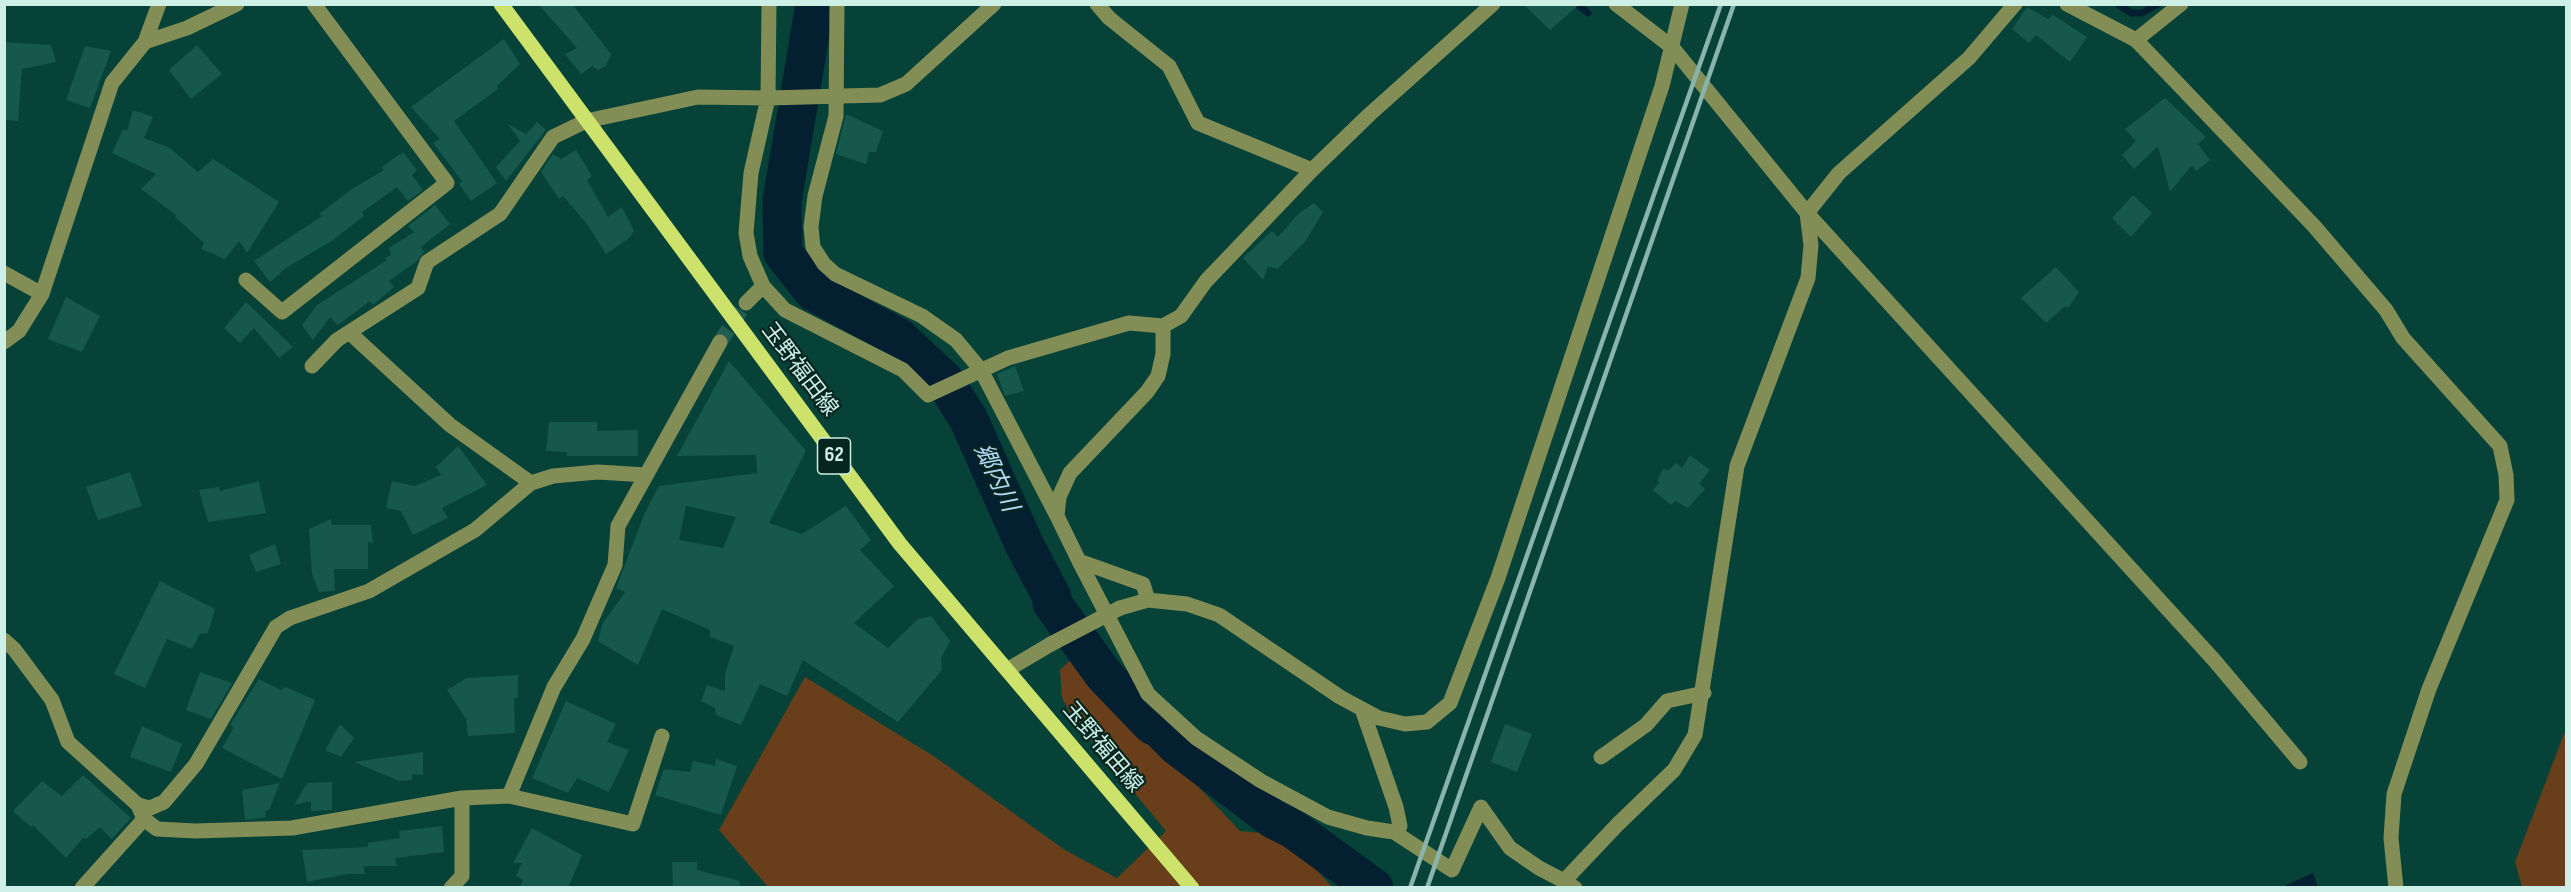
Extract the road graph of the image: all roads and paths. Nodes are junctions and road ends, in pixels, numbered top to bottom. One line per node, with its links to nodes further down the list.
1 (159, 4): 16 (street)
2 (237, 4): 16 (street)
3 (314, 4): 24 (street)
4 (501, 4): 20 (main road, 玉野福田線 / 62)
5 (769, 4): 19 (street)
6 (837, 4): 18 (street)
7 (994, 4): 18 (street)
8 (1097, 4): 21 (street)
9 (1494, 4): 21 (street)
10 (1616, 4): 17 (street)
11 (1682, 4): 17 (street)
12 (2015, 4): 22 (street)
13 (2067, 4): 15 (street)
14 (2181, 4): 15 (street)
15 (2136, 40): 56 (street)
16 (146, 42): 26 (street)
17 (1672, 47): 22 (street); 44 (street)
18 (830, 97): 19 (street); 33 (street)
19 (772, 98): 20 (street); 25 (street)
20 (586, 121): 29 (street); 42 (main road, 玉野福田線 / 62)
21 (1312, 170): 28 (street)
22 (1807, 213): 43 (street); 47 (street)
23 (4, 273): 26 (street)
24 (246, 280)
25 (763, 286): 27 (street); 33 (street)
26 (42, 294): 30 (street)
27 (746, 303)
28 (1163, 326): 33 (street); 34 (street)
29 (351, 334): 32 (street); 37 (street)
30 (4, 342)
31 (720, 342): 35 (street)
32 (312, 366)
33 (977, 372): 36 (street)
34 (1070, 473): 36 (street); 38 (street)
35 (646, 475): 37 (street); 48 (street)
36 (1040, 481): 38 (street)
37 (531, 483): 50 (street)
38 (1057, 516): 39 (street)
39 (1079, 561): 40 (street); 51 (street)
40 (1148, 600): 42 (street, bridge); 44 (street)
41 (4, 640): 50 (street)
42 (1007, 670): 55 (main road, 玉野福田線 / 62)
43 (1704, 693): 46 (street); 52 (street)
44 (1362, 709): 51 (street)
45 (662, 736): 48 (street)
46 (1601, 757)
47 (2300, 762)
48 (509, 796): 49 (street)
49 (462, 798): 50 (street); 54 (street)
50 (141, 812): 53 (street)
51 (1394, 831): 52 (street)
52 (1570, 884)
53 (82, 888)
54 (451, 888)
55 (1192, 888)
56 (2396, 888)

